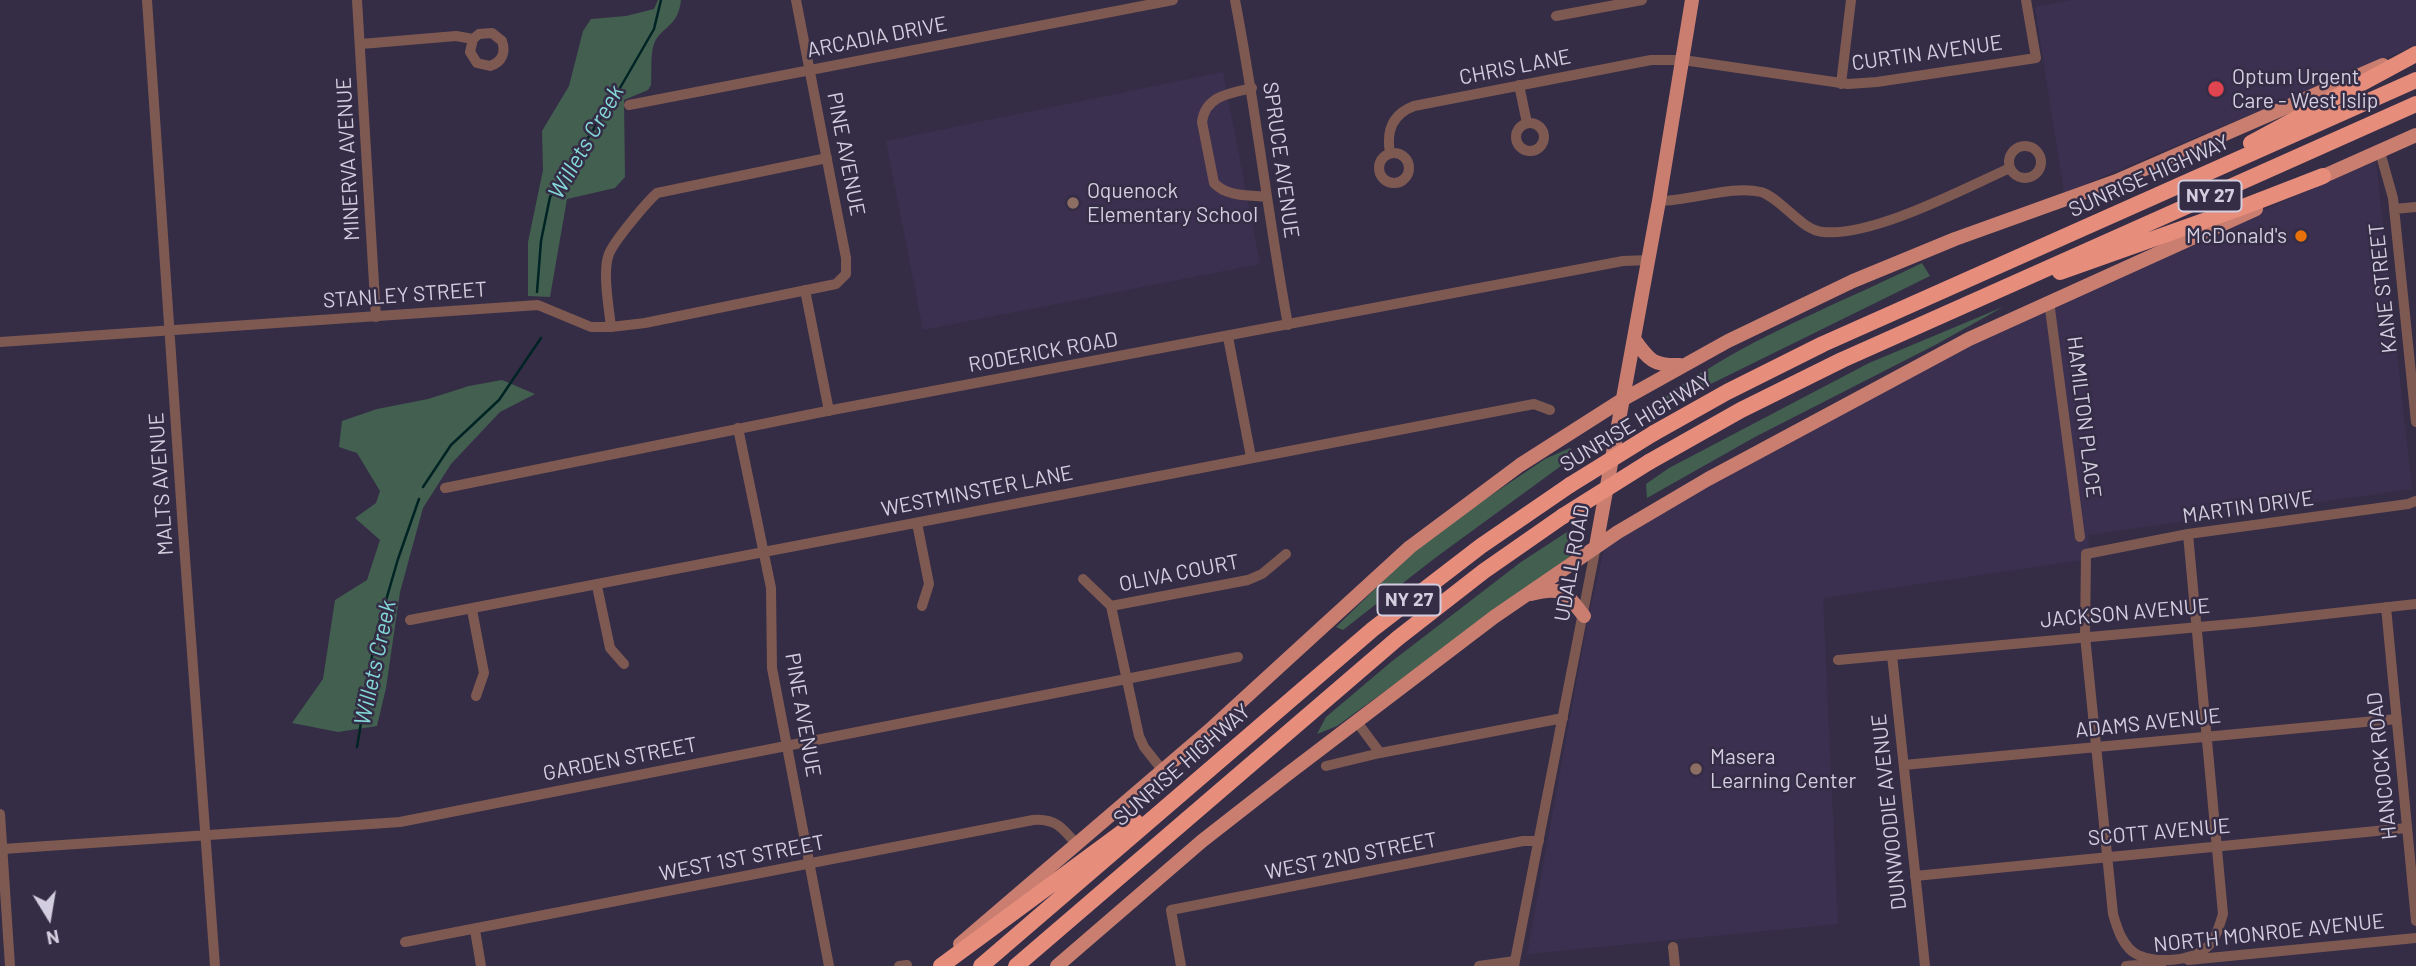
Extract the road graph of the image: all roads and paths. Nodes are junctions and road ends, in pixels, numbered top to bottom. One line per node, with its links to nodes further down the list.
1 (147, 0): 41 (street, MALTS AVENUE)
2 (357, 0): 12 (street, MINERVA AVENUE)
3 (796, 0): 15 (street, PINE AVENUE)
4 (1173, 0): 15 (street, ARCADIA DRIVE)
5 (1235, 0): 19 (street, SPRUCE AVENUE)
6 (1642, 0): 10 (street)
7 (1692, 0): 14 (main road, UDALL ROAD)
8 (1851, 0): 17 (street)
9 (2026, 0): 17 (street, CURTIN AVENUE)
10 (1556, 16)
11 (474, 39): 12 (street)
12 (361, 44): 38 (street, MINERVA AVENUE)
13 (2416, 52): 29 (highway); 46 (main road, SUNRISE HIGHWAY)
14 (1683, 60): 17 (street, CURTIN AVENUE); 18 (street, CHRIS LANE); 31 (main road, UDALL ROAD)
15 (810, 69): 21 (street, ARCADIA DRIVE); 26 (street, PINE AVENUE)
16 (2416, 80): 29 (highway, SUNRISE HIGHWAY / NY 27)
17 (1841, 83)
18 (1520, 85): 22 (street); 25 (street, CHRIS LANE)
19 (1252, 88): 30 (street, SPRUCE AVENUE); 30 (street)
20 (2416, 104): 35 (highway, SUNRISE HIGHWAY / NY 27)
21 (629, 105)
22 (1527, 123)
23 (2416, 135): 24 (main road)
24 (2380, 152): 28 (main road); 33 (street, KANE STREET)
25 (1390, 153)
26 (827, 158): 36 (street, PINE AVENUE); 40 (street)
27 (2010, 168): 31 (street)
28 (2323, 176): 35 (highway); 37 (main road)
29 (2160, 194): 89 (highway, SUNRISE HIGHWAY / NY 27, bridge)
30 (1267, 197): 39 (street, SPRUCE AVENUE)
31 (1660, 201): 34 (main road, UDALL ROAD)
32 (2416, 207): 33 (street)
33 (2394, 209): 45 (street, KANE STREET)
34 (1649, 260): 39 (street, RODERICK ROAD); 43 (main road, UDALL ROAD)
35 (2004, 288): 104 (highway, SUNRISE HIGHWAY / NY 27, bridge)
36 (805, 290): 40 (street, STANLEY STREET); 49 (street)
37 (2049, 301): 57 (street, HAMILTON PLACE); 58 (main road)
38 (376, 317): 40 (street, STANLEY STREET); 41 (street, STANLEY STREET)
39 (1288, 325): 42 (street, RODERICK ROAD)
40 (611, 327)
41 (170, 330): 44 (street, STANLEY STREET); 92 (street, MALTS AVENUE)
42 (1228, 337): 49 (street, RODERICK ROAD); 52 (street)
43 (1634, 339): 46 (main road); 47 (main road, UDALL ROAD)
44 (0, 342)
45 (2412, 348): 50 (street, KANE STREET)
46 (1685, 365): 47 (main road, SUNRISE HIGHWAY)
47 (1622, 400): 58 (main road, UDALL ROAD); 88 (main road, SUNRISE HIGHWAY)
48 (1550, 410): 52 (street, WESTMINSTER LANE)
49 (829, 411): 51 (street, RODERICK ROAD)
50 (2416, 422)
51 (738, 429): 53 (street, RODERICK ROAD); 59 (street, PINE AVENUE)
52 (1251, 457): 55 (street, WESTMINSTER LANE)
53 (445, 488)
54 (2416, 501): 56 (street, MARTIN DRIVE)
55 (917, 523): 59 (street, WESTMINSTER LANE); 65 (street)
56 (2188, 534): 71 (street); 72 (street, MARTIN DRIVE)
57 (2080, 537)
58 (1596, 546): 63 (main road); 69 (street, UDALL ROAD)
59 (764, 553): 62 (street, WESTMINSTER LANE); 83 (street, PINE AVENUE)
60 (1286, 554): 66 (street, OLIVA COURT)
61 (1083, 579): 66 (street, OLIVA COURT)
62 (597, 586): 68 (street, WESTMINSTER LANE); 76 (street)
63 (1523, 596): 69 (main road); 81 (main road)
64 (2416, 604): 67 (street, JACKSON AVENUE)
65 (922, 606)
66 (1111, 606): 77 (street)
67 (2386, 607): 71 (street, JACKSON AVENUE); 80 (street, HANCOCK ROAD)
68 (472, 610): 70 (street, WESTMINSTER LANE); 78 (street)
69 (1584, 616): 79 (street, UDALL ROAD)
70 (411, 620)
71 (2196, 626): 72 (street, JACKSON AVENUE); 82 (street)
72 (2085, 636): 73 (street, JACKSON AVENUE); 84 (street)
73 (1892, 655): 75 (street, JACKSON AVENUE); 86 (street, DUNWOODIE AVENUE)
74 (1238, 657): 77 (street, GARDEN STREET)
75 (1838, 660)
76 (624, 664)
77 (1127, 678): 83 (street, GARDEN STREET); 88 (street)
78 (476, 696)
79 (1563, 719): 85 (street); 93 (street, UDALL ROAD)
80 (2397, 719): 82 (street, ADAMS AVENUE); 91 (street, HANCOCK ROAD)
81 (1357, 722): 85 (street); 117 (main road)
82 (2206, 736): 84 (street, ADAMS AVENUE); 95 (street)
83 (788, 746): 92 (street, GARDEN STREET); 98 (street, PINE AVENUE)
84 (2097, 747): 86 (street, ADAMS AVENUE); 97 (street)
85 (1380, 753): 87 (street)
86 (1904, 765): 99 (street, DUNWOODIE AVENUE)
87 (1326, 766)
88 (1163, 771): 94 (main road, SUNRISE HIGHWAY)
89 (1190, 786): 113 (highway); 114 (highway, SUNRISE HIGHWAY / NY 27)
90 (0, 814): 96 (street)
91 (2407, 828): 95 (street, SCOTT AVENUE); 100 (street, HANCOCK ROAD)
92 (207, 835): 96 (street, GARDEN STREET); 109 (street, MALTS AVENUE)
93 (1539, 841): 106 (street, UDALL ROAD); 118 (street, WEST 2ND STREET)
94 (1076, 844): 98 (street, WEST 1ST STREET); 112 (main road, SUNRISE HIGHWAY)
95 (2217, 847): 97 (street, SCOTT AVENUE); 107 (street)
96 (3, 849): 108 (street)
97 (2107, 856): 99 (street, SCOTT AVENUE); 107 (street)
98 (811, 864): 101 (street, WEST 1ST STREET); 111 (street, PINE AVENUE)
99 (1915, 876): 121 (street, DUNWOODIE AVENUE)
100 (2416, 921)
101 (475, 930): 103 (street, WEST 1ST STREET); 110 (street)
102 (2416, 938): 107 (street, NORTH MONROE AVENUE)
103 (405, 942)
104 (1041, 944): 115 (highway, SUNRISE HIGHWAY / NY 27); 116 (highway)
105 (1674, 947): 120 (street)
106 (1514, 963): 119 (street)
107 (2174, 964): 122 (street, NORTH MONROE AVENUE)
108 (10, 966)
109 (215, 966)
110 (481, 966)
111 (829, 966)
112 (935, 966)
113 (941, 966)
114 (981, 966)
115 (1016, 966)
116 (1022, 966)
117 (1057, 966)
118 (1181, 966)
119 (1479, 966)
120 (1675, 966)
121 (1924, 966)
122 (2126, 966)

